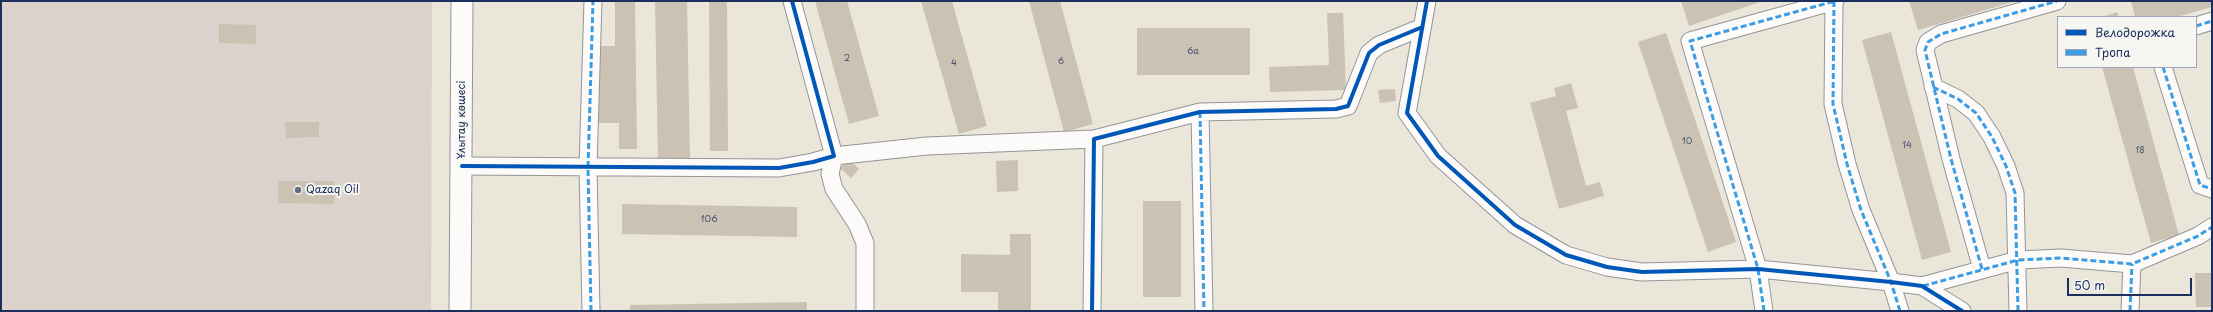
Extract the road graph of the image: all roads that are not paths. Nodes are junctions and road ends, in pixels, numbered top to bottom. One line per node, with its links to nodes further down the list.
1 (462, 1): 15 (main road, Ұлытау көшесі)
2 (593, 1): 16 (street)
3 (792, 1): 14 (street)
4 (1426, 1): 9 (street)
5 (1834, 1): 21 (street); 23 (street)
6 (2057, 1): 11 (street)
7 (2212, 21): 8 (street)
8 (2197, 26)
9 (1420, 28): 12 (street); 21 (street)
10 (2163, 68): 17 (street)
11 (1933, 87): 19 (street); 22 (street)
12 (1200, 112): 13 (street); 29 (street)
13 (1094, 139): 14 (street); 28 (street)
14 (834, 156): 16 (street); 27 (street)
15 (462, 166): 16 (street); 25 (main road, Ұлытау көшесі)
16 (588, 168): 26 (street)
17 (2212, 189)
18 (2212, 227): 20 (street)
19 (2018, 260): 20 (street); 22 (street); 33 (street)
20 (2132, 264): 34 (street)
21 (1758, 268): 23 (street); 30 (street)
22 (1982, 269): 24 (street)
23 (1891, 282): 24 (street); 31 (street)
24 (1922, 286): 32 (street)
25 (460, 311)
26 (591, 311)
27 (865, 311)
28 (1092, 311)
29 (1204, 311)
30 (1764, 311)
31 (1900, 311)
32 (1962, 311)
33 (2018, 311)
34 (2130, 311)

